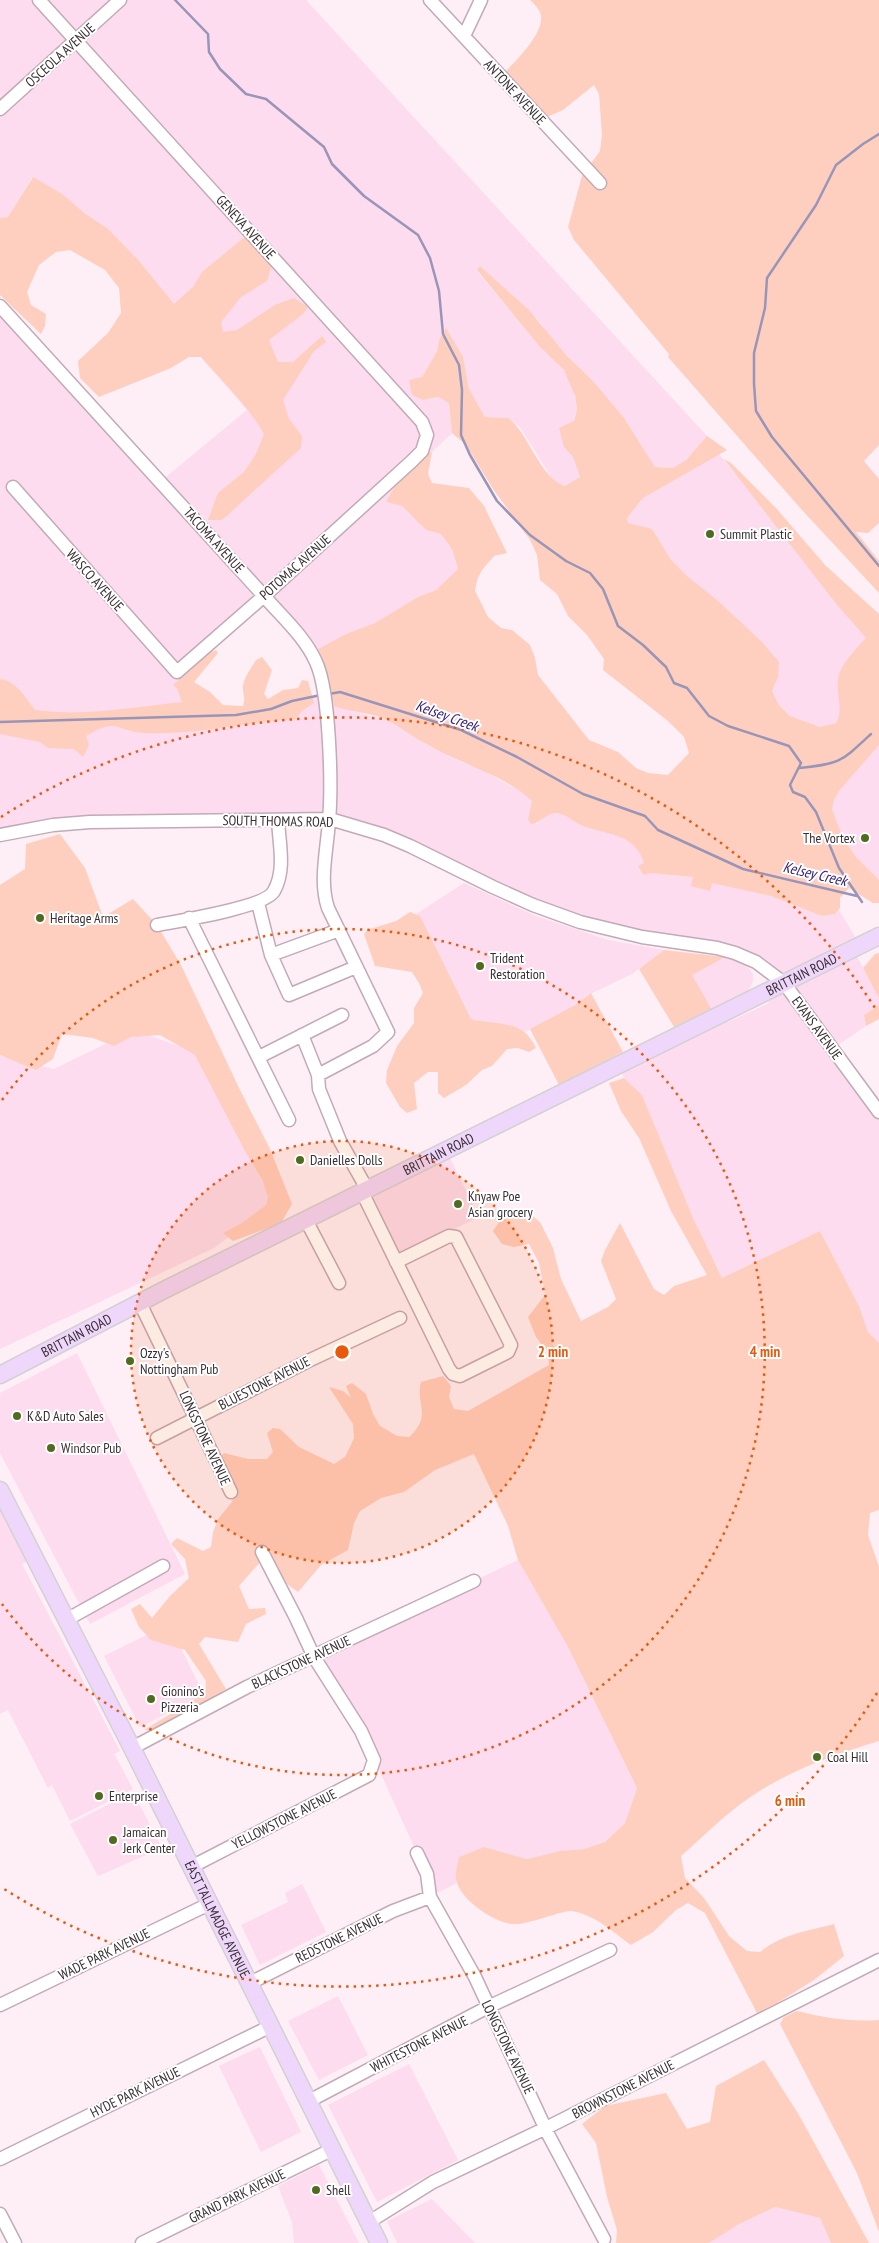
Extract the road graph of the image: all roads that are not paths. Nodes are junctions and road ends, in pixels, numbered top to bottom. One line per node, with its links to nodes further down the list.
1 (39, 0): 6 (street, GENEVA AVENUE)
2 (120, 0): 6 (street, OSCEOLA AVENUE)
3 (430, 0): 5 (street, ANTONE AVENUE)
4 (481, 0): 5 (street)
5 (464, 36): 8 (street, ANTONE AVENUE)
6 (76, 40): 7 (street, OSCEOLA AVENUE); 10 (street, GENEVA AVENUE)
7 (0, 109)
8 (600, 183)
9 (0, 306): 12 (street, TACOMA AVENUE)
10 (412, 461): 12 (street, POTOMAC AVENUE)
11 (13, 487): 13 (street, WASCO AVENUE)
12 (264, 596): 13 (street, POTOMAC AVENUE); 14 (street, TACOMA AVENUE)
13 (177, 672)
14 (330, 819): 15 (street, SOUTH THOMAS ROAD); 20 (street, TACOMA AVENUE); 22 (street, SOUTH THOMAS ROAD)
15 (278, 820): 16 (street, SOUTH THOMAS ROAD); 17 (street)
16 (0, 835)
17 (258, 903): 18 (street); 23 (street)
18 (189, 918): 19 (street); 28 (street)
19 (158, 925)
20 (338, 930): 23 (street); 24 (street, TACOMA AVENUE)
21 (879, 936): 25 (main road, BRITTAIN ROAD)
22 (654, 939): 25 (street, EVANS AVENUE)
23 (271, 955): 24 (street)
24 (356, 967): 29 (street, TACOMA AVENUE)
25 (784, 983): 30 (street, EVANS AVENUE); 32 (main road, BRITTAIN ROAD)
26 (342, 1015): 27 (street)
27 (302, 1035): 28 (street); 29 (street)
28 (259, 1057): 31 (street)
29 (318, 1075): 32 (street)
30 (879, 1112)
31 (289, 1120)
32 (364, 1190): 33 (main road, BRITTAIN ROAD); 34 (street)
33 (306, 1220): 35 (street); 36 (main road, BRITTAIN ROAD)
34 (396, 1262): 34 (street)
35 (339, 1283)
36 (140, 1303): 38 (main road, BRITTAIN ROAD); 39 (street, LONGSTONE AVENUE)
37 (400, 1318): 39 (street, BLUESTONE AVENUE)
38 (0, 1375)
39 (196, 1418): 40 (street, BLUESTONE AVENUE); 42 (street, LONGSTONE AVENUE)
40 (157, 1438)
41 (0, 1490): 46 (main road, EAST TALLMADGE AVENUE)
42 (231, 1492)
43 (262, 1552): 47 (street)
44 (163, 1566): 46 (street)
45 (474, 1581): 47 (street, BLACKSTONE AVENUE)
46 (66, 1620): 48 (main road, EAST TALLMADGE AVENUE)
47 (314, 1657): 48 (street, BLACKSTONE AVENUE); 50 (street, YELLOWSTONE AVENUE)
48 (132, 1748): 50 (main road, EAST TALLMADGE AVENUE)
49 (417, 1853): 51 (street, LONGSTONE AVENUE)
50 (191, 1867): 52 (main road, EAST TALLMADGE AVENUE)
51 (430, 1897): 55 (street, REDSTONE AVENUE); 57 (street, LONGSTONE AVENUE)
52 (209, 1904): 55 (main road, EAST TALLMADGE AVENUE); 56 (street, WADE PARK AVENUE)
53 (610, 1950): 57 (street, WHITESTONE AVENUE)
54 (879, 1960): 60 (street, BROWNSTONE AVENUE)
55 (250, 1983): 58 (main road, EAST TALLMADGE AVENUE)
56 (0, 2005)
57 (488, 2008): 59 (street, WHITESTONE AVENUE); 60 (street, LONGSTONE AVENUE)
58 (271, 2026): 59 (main road, EAST TALLMADGE AVENUE); 62 (street, HYDE PARK AVENUE)
59 (309, 2101): 61 (main road, EAST TALLMADGE AVENUE)
60 (546, 2128): 64 (street, BROWNSTONE AVENUE); 65 (street, LONGSTONE AVENUE)
61 (333, 2149): 64 (main road, EAST TALLMADGE AVENUE); 67 (street, GRAND PARK AVENUE)
62 (0, 2159)
63 (0, 2214): 66 (street)
64 (369, 2222): 68 (main road, EAST TALLMADGE AVENUE)
65 (604, 2238)
66 (14, 2243)
67 (142, 2243)
68 (379, 2243)

